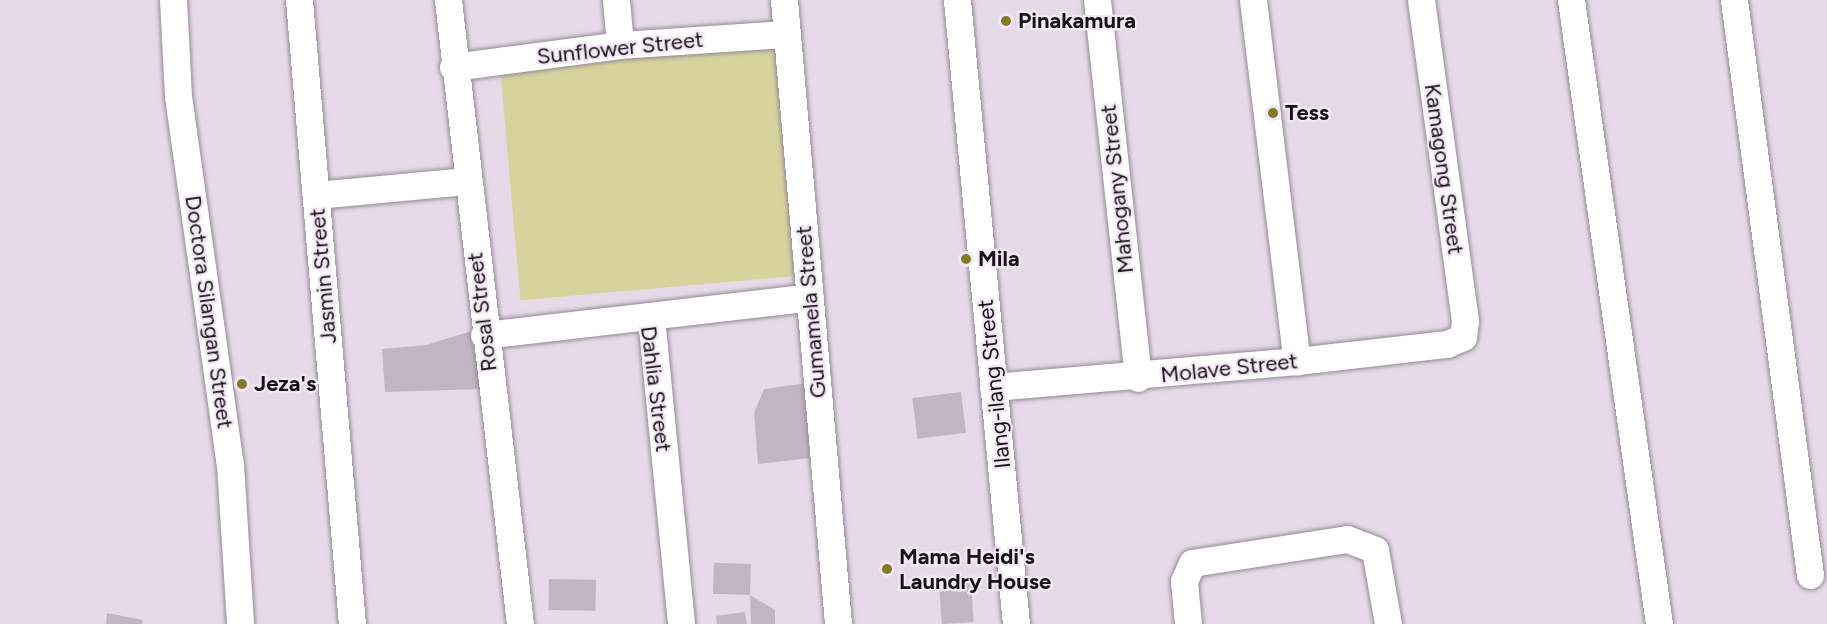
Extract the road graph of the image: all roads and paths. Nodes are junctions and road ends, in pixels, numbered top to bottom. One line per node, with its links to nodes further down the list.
1 (173, 0): 25 (street, Doctora Silangan Street)
2 (299, 0): 16 (street, Jasmin Street)
3 (448, 0): 14 (street, Rosal Street)
4 (616, 0): 13 (street)
5 (784, 0): 12 (street, Gumamela Street)
6 (957, 0): 23 (street, Ilang-ilang Street)
7 (1096, 0): 22 (street, Mahogany Street)
8 (1253, 0): 21 (street)
9 (1421, 0): 20 (street, Kamagong Street)
10 (1571, 0): 33 (street)
11 (1734, 0): 24 (street)
12 (787, 34): 13 (street, Sunflower Street); 17 (street, Gumamela Street)
13 (620, 45): 14 (street, Sunflower Street)
14 (453, 67): 15 (street, Rosal Street)
15 (466, 181): 16 (street); 19 (street, Rosal Street)
16 (316, 195): 26 (street, Jasmin Street)
17 (810, 297): 18 (street); 29 (street, Gumamela Street)
18 (651, 317): 19 (street, Dahlia Street); 28 (street, Dahlia Street)
19 (484, 335): 27 (street, Rosal Street)
20 (1463, 337): 21 (street, Molave Street)
21 (1297, 361): 22 (street, Molave Street)
22 (1138, 378): 23 (street, Molave Street)
23 (993, 387): 30 (street, Ilang-ilang Street)
24 (1810, 575)
25 (240, 624)
26 (352, 624)
27 (520, 624)
28 (681, 624)
29 (838, 624)
30 (1016, 624)
31 (1188, 624): 32 (street)
32 (1388, 624)
33 (1659, 624)

